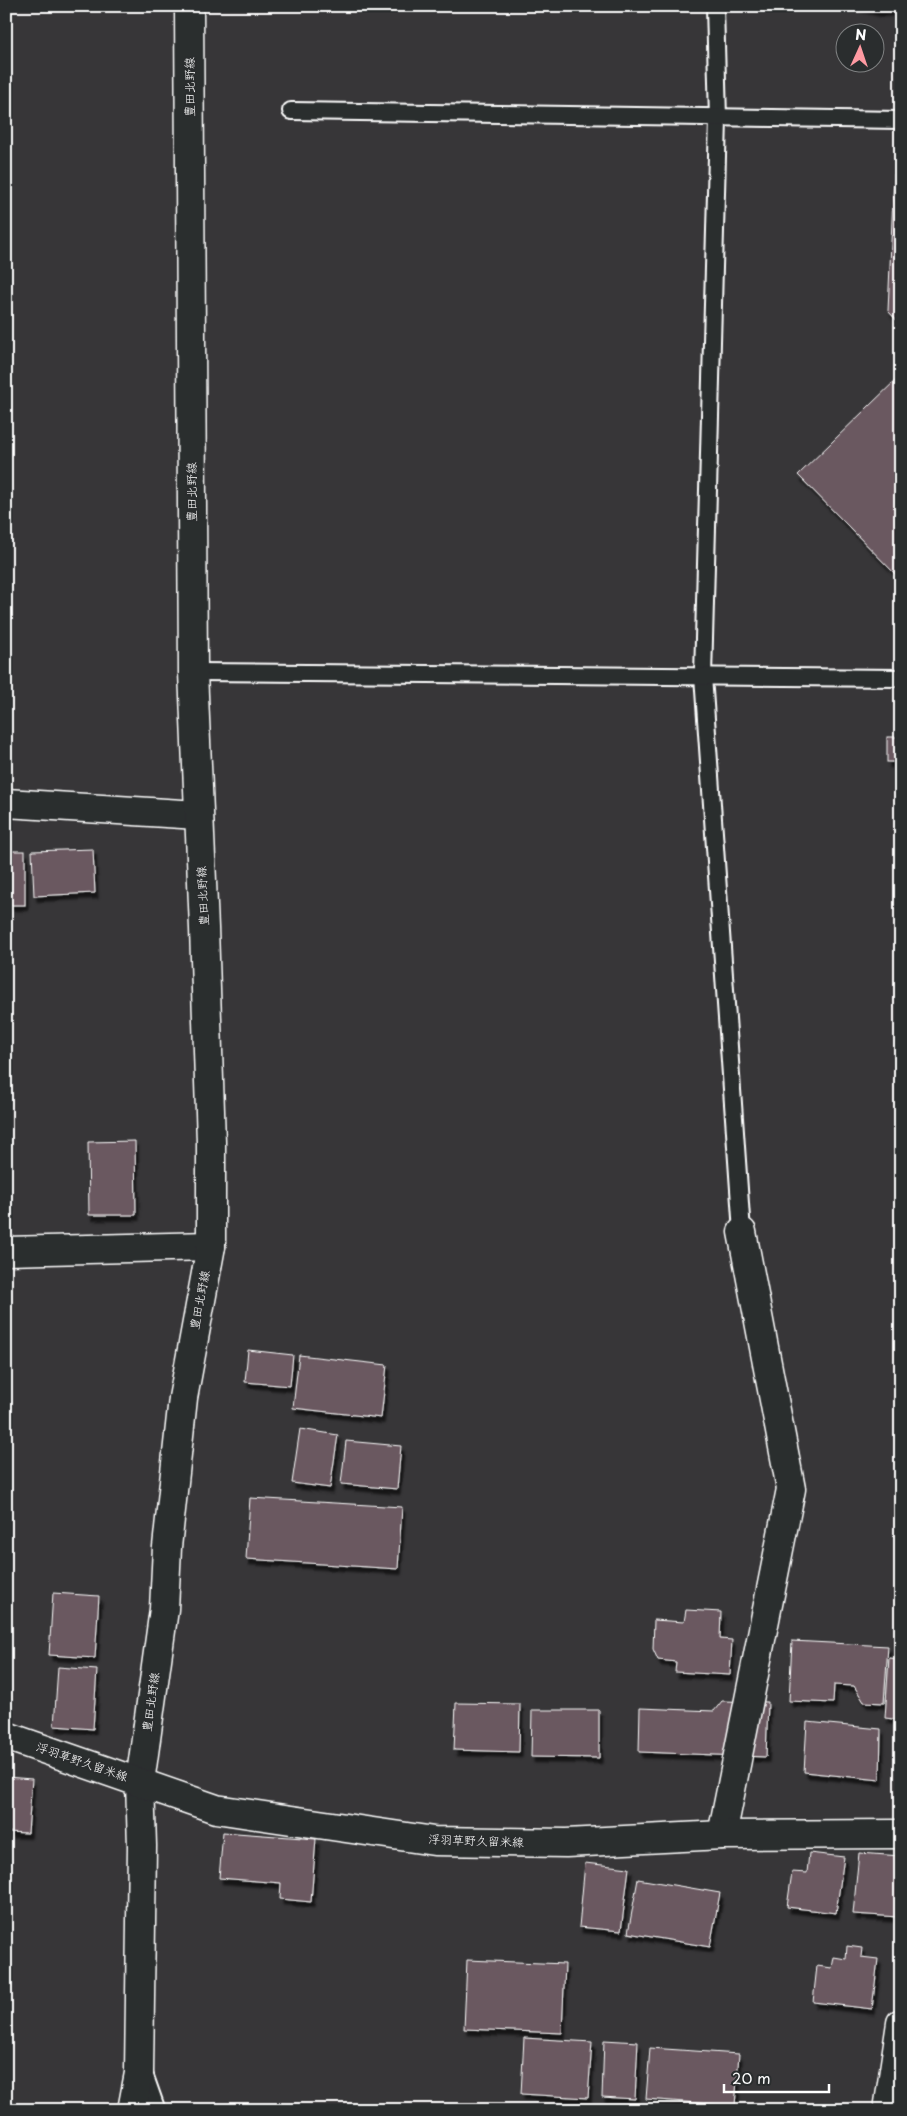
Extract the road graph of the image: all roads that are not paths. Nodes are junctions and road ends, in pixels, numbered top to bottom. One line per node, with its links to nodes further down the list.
1 (189, 6): 6 (main road, 豊田北野線)
2 (715, 6): 4 (lane)
3 (291, 111): 4 (lane)
4 (718, 119): 5 (lane); 7 (lane)
5 (901, 120)
6 (193, 672): 7 (lane); 10 (main road, 豊田北野線)
7 (703, 676): 8 (lane); 11 (lane)
8 (901, 678)
9 (6, 803): 10 (main road)
10 (198, 814): 12 (main road, 豊田北野線)
11 (742, 1232): 17 (main road)
12 (211, 1246): 13 (main road); 15 (main road, 豊田北野線)
13 (6, 1251)
14 (6, 1736): 15 (main road, 浮羽草野久留米線)
15 (140, 1782): 17 (main road, 浮羽草野久留米線); 19 (main road, 豊田北野線)
16 (901, 1834): 17 (main road, 浮羽草野久留米線)
17 (722, 1835)
18 (901, 2023): 22 (main road)
19 (139, 2072): 20 (main road, 豊田北野線); 21 (street)
20 (132, 2110)
21 (152, 2110)
22 (888, 2110)

